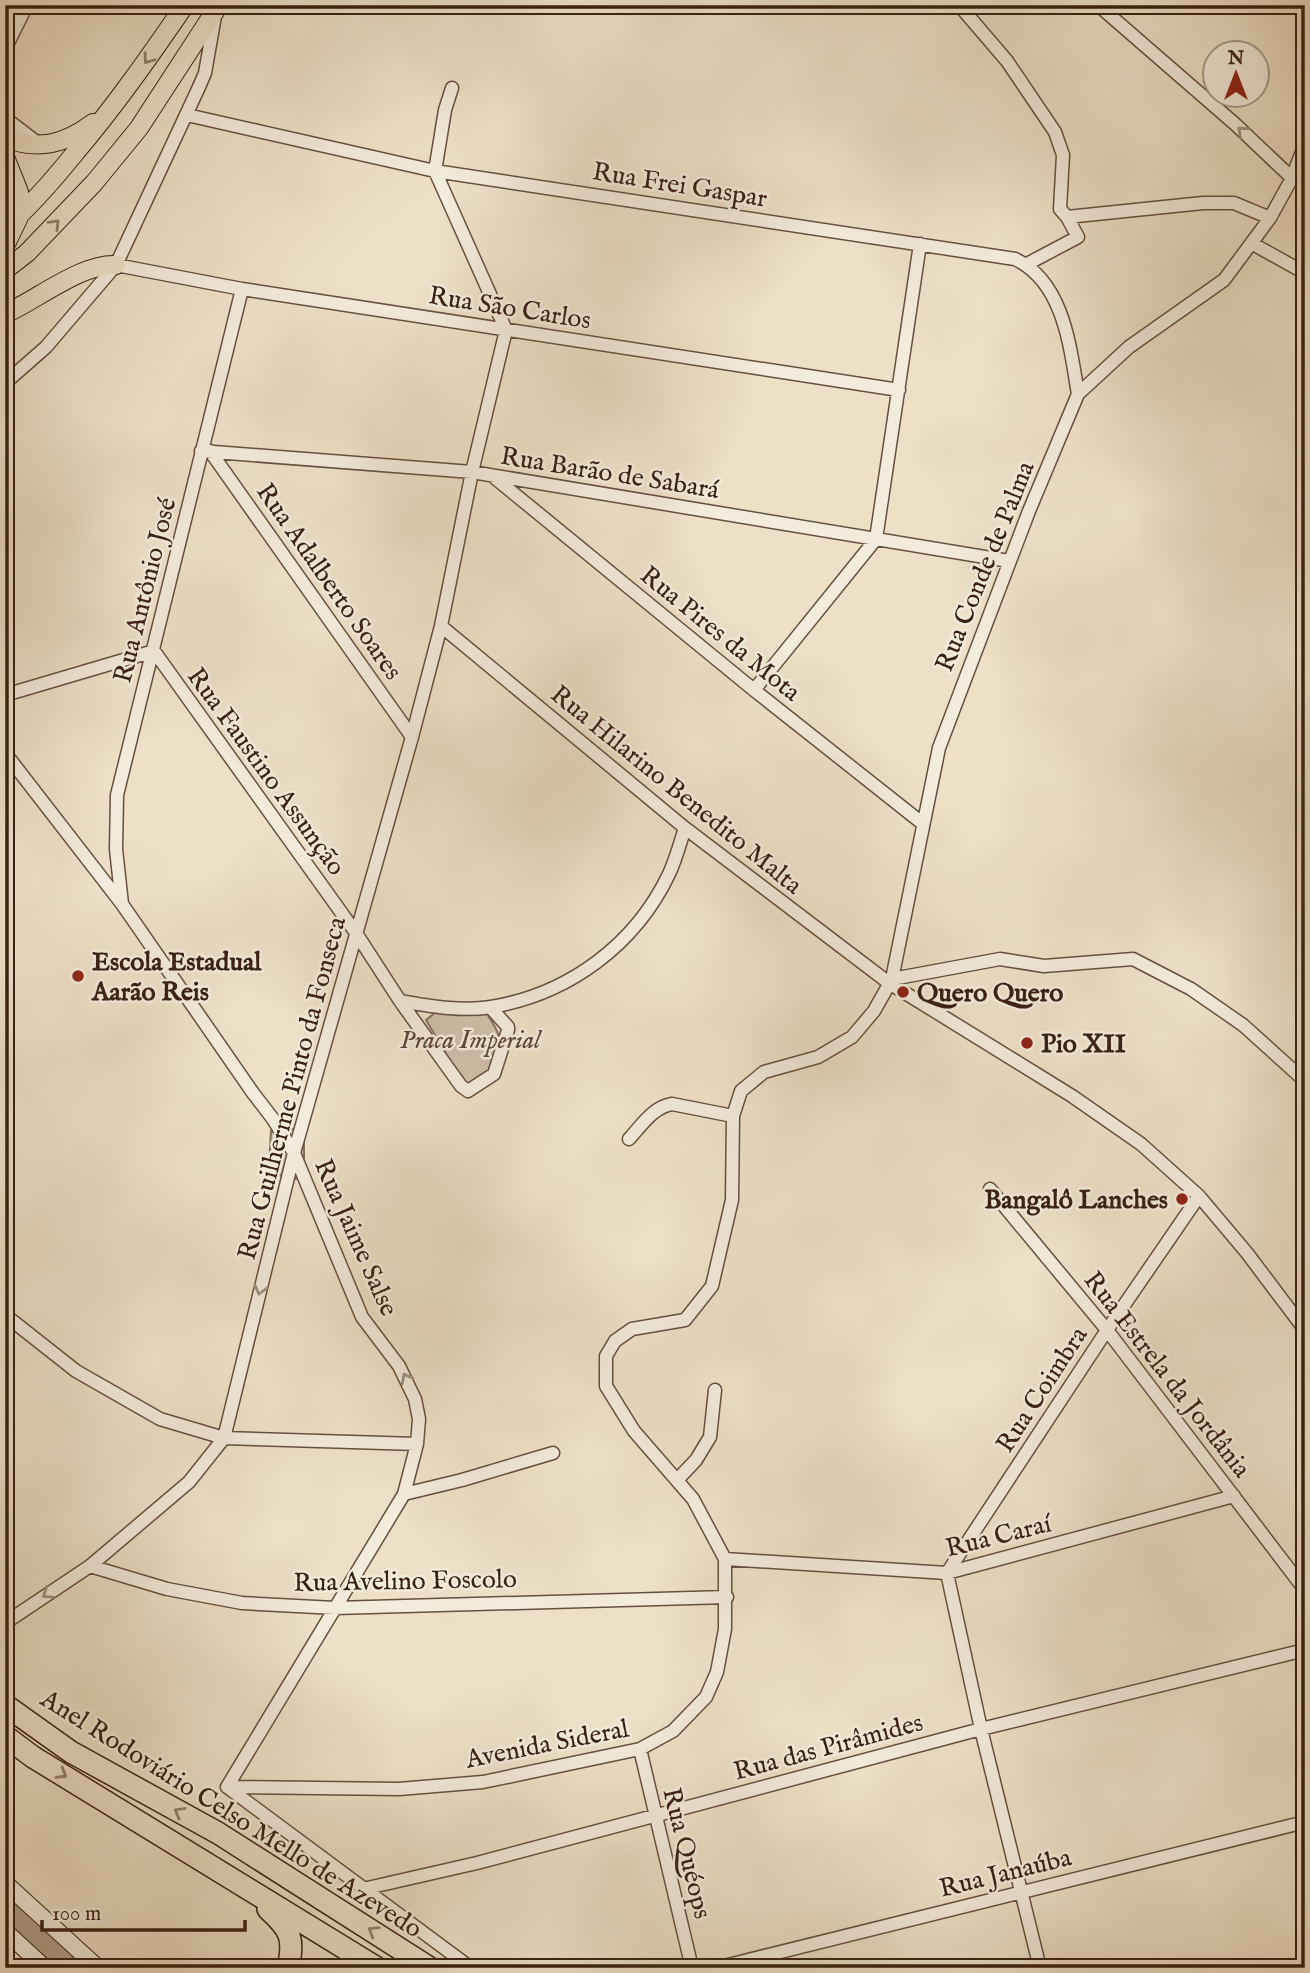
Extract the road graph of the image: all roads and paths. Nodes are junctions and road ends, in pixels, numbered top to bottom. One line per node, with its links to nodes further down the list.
1 (27, 5): 6 (street)
2 (185, 5): 8 (main road, one-way to 8)
3 (959, 5): 17 (street)
4 (1098, 5): 16 (street, one-way to 4)
5 (216, 6): 9 (street); 25 (main road, one-way to 5)
6 (5, 49)
7 (452, 88): 15 (street)
8 (110, 111): 13 (main road); 19 (main road)
9 (187, 115): 15 (street, Rua Frei Gaspar); 24 (street)
10 (5, 118): 13 (street)
11 (5, 138): 13 (main road)
12 (1305, 144): 16 (street, Rua Conde de Palma)
13 (42, 146)
14 (5, 157): 19 (main road)
15 (435, 170): 20 (street, Rua Frei Gaspar); 29 (street)
16 (1292, 178): 18 (street, Rua Conde de Palma)
17 (1064, 213): 18 (street); 23 (street)
18 (1270, 218): 21 (street, Rua Conde de Palma)
19 (12, 222): 22 (main road)
20 (920, 244): 23 (street, Rua Frei Gaspar); 31 (street)
21 (1253, 244): 26 (street); 32 (street, Rua Conde de Palma)
22 (5, 246)
23 (1027, 264): 32 (street)
24 (116, 265): 27 (street, Rua São Carlos); 28 (main road); 30 (street)
25 (5, 270)
26 (1305, 273)
27 (242, 289): 29 (street, Rua São Carlos); 33 (street, Rua Antônio José)
28 (5, 314)
29 (506, 330): 31 (street, Rua São Carlos); 34 (street, Rua Guilherme Pinto da Fonseca)
30 (5, 383)
31 (899, 390): 36 (street)
32 (1078, 394): 37 (street, Rua Conde de Palma)
33 (206, 451): 34 (street, Rua Barão de Sabará); 39 (street, Rua Antônio José); 42 (street, Rua Adalberto Soares)
34 (472, 472): 35 (street, Rua Barão de Sabará); 38 (street, Rua Guilherme Pinto da Fonseca)
35 (493, 477): 36 (street, Rua Barão de Sabará); 40 (street, Rua Pires da Mota)
36 (876, 539): 37 (street, Rua Barão de Sabará); 40 (street)
37 (1010, 561): 44 (street, Rua Conde de Palma)
38 (441, 626): 42 (street, Rua Guilherme Pinto da Fonseca); 45 (street, Rua Hilarino Benedito Malta)
39 (154, 651): 41 (street); 46 (street, Rua Antônio José); 47 (street, Rua Faustino Assunção)
40 (754, 690): 44 (street, Rua Pires da Mota)
41 (5, 695)
42 (412, 737): 47 (street, Rua Guilherme Pinto da Fonseca)
43 (5, 752): 46 (street, Rua Jaime Salse)
44 (922, 823): 48 (street, Rua Conde de Palma)
45 (685, 828): 48 (street, Rua Hilarino Benedito Malta); 50 (street)
46 (122, 904): 54 (street, Rua Jaime Salse)
47 (356, 933): 49 (street, Rua Faustino Assunção); 54 (street, Rua Guilherme Pinto da Fonseca)
48 (890, 981): 51 (street); 52 (street, Avenida Sideral); 56 (street, Rua Hilarino Benedito Malta)
49 (400, 1001): 50 (street); 50 (street, Rua Faustino Assunção)
50 (490, 1007)
51 (1305, 1082)
52 (733, 1116): 53 (street); 64 (street, Avenida Sideral)
53 (629, 1139)
54 (295, 1153): 61 (street, Rua Guilherme Pinto da Fonseca, one-way to 61); 62 (street, Rua Jaime Salse, one-way to 54)
55 (990, 1189): 58 (street, Rua Estrela da Jordânia)
56 (1199, 1196): 58 (street, Rua Coimbra); 59 (street, Rua Hilarino Benedito Malta)
57 (5, 1315): 61 (street)
58 (1107, 1330): 66 (street, Rua Estrela da Jordânia); 69 (street, Rua Coimbra)
59 (1305, 1330)
60 (715, 1390): 64 (street)
61 (224, 1438): 62 (street); 68 (street, Rua Guilherme Pinto da Fonseca)
62 (417, 1444): 65 (street, Rua Jaime Salse)
63 (553, 1453): 65 (street)
64 (677, 1480): 67 (street, Avenida Sideral)
65 (404, 1494): 72 (street, Rua Jaime Salse)
66 (1234, 1496): 69 (street, Rua Caraí); 70 (street, Rua Estrela da Jordânia)
67 (725, 1559): 69 (street, Rua Caraí); 71 (street, Avenida Sideral)
68 (90, 1566): 72 (street, Rua Avelino Foscolo); 73 (street, Rua Guilherme Pinto da Fonseca, one-way to 73)
69 (947, 1573): 76 (street)
70 (1305, 1590)
71 (727, 1597): 72 (street, Rua Avelino Foscolo); 78 (street, Avenida Sideral)
72 (335, 1608): 79 (street, Rua Jaime Salse)
73 (5, 1623)
74 (1305, 1650): 76 (street, Rua das Pirâmides)
75 (5, 1705): 91 (highway, Anel Rodoviário Celso Mello de Azevedo, one-way to 75)
76 (981, 1729): 80 (street, Rua das Pirâmides); 85 (street)
77 (5, 1736): 82 (highway, Anel Rodoviário Celso Mello de Azevedo, one-way to 82)
78 (640, 1749): 79 (street, Avenida Sideral); 80 (street, Rua Quéops)
79 (227, 1787): 84 (street)
80 (655, 1815): 84 (street, Rua das Pirâmides); 93 (street, Rua Quéops)
81 (1303, 1825): 85 (street, Rua Janaúba)
82 (226, 1874): 89 (highway); 90 (highway, Anel Rodoviário Celso Mello de Azevedo)
83 (5, 1882): 88 (main road)
84 (363, 1889): 92 (street)
85 (1021, 1891): 94 (street, Rua Janaúba); 95 (street)
86 (5, 1931): 87 (main road)
87 (45, 1968)
88 (98, 1968)
89 (288, 1968)
90 (377, 1968)
91 (430, 1968)
92 (471, 1968)
93 (692, 1968)
94 (716, 1968)
95 (1040, 1968)

